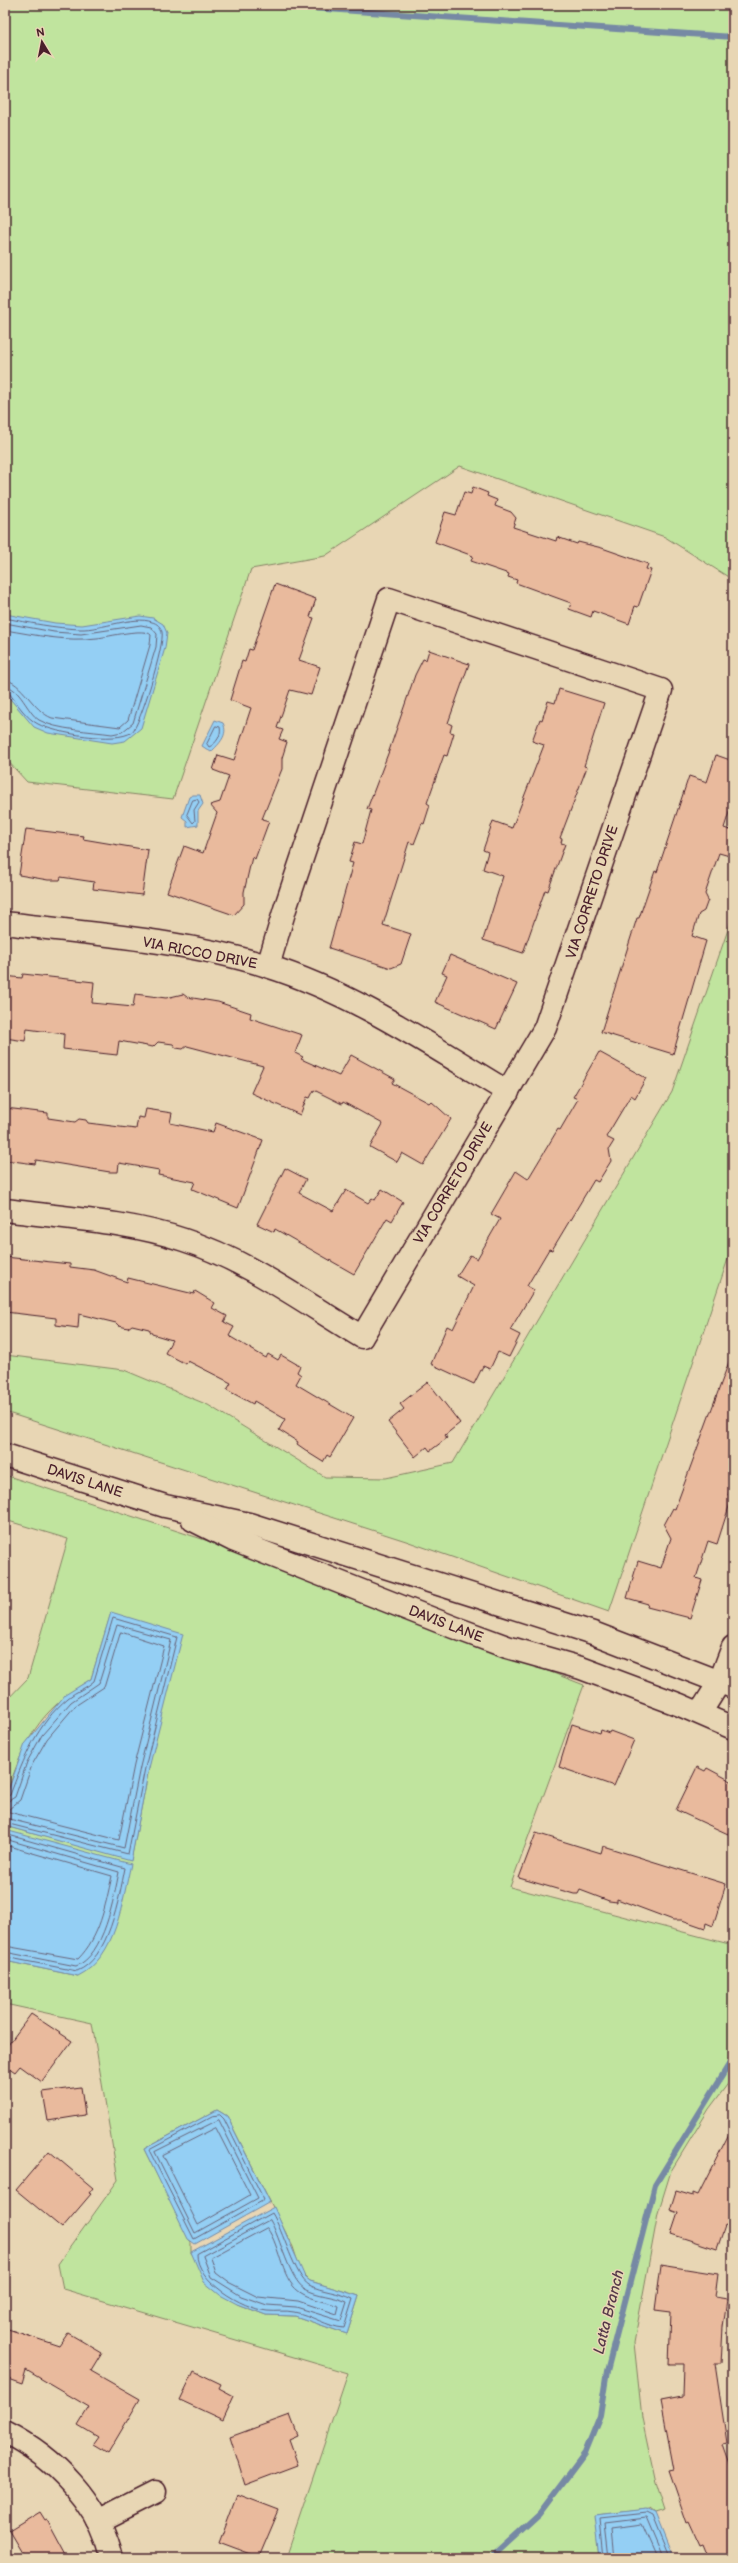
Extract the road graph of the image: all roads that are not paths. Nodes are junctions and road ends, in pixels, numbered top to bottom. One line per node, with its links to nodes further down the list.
1 (5, 923): 2 (street, VIA RICCO DRIVE)
2 (268, 966): 3 (street, VIA RICCO DRIVE); 3 (street, VIA CORRETO DRIVE)
3 (508, 1092): 4 (street, VIA CORRETO DRIVE)
4 (5, 1210)
5 (5, 1455): 6 (street, DAVIS LANE)
6 (165, 1506): 8 (street, DAVIS LANE); 9 (street, DAVIS LANE)
7 (733, 1647): 8 (street)
8 (726, 1684): 9 (street)
9 (700, 1713): 10 (street, DAVIS LANE)
10 (733, 1728)
11 (5, 2432): 13 (street)
12 (155, 2492): 13 (street)
13 (98, 2521): 14 (street)
14 (112, 2558)

